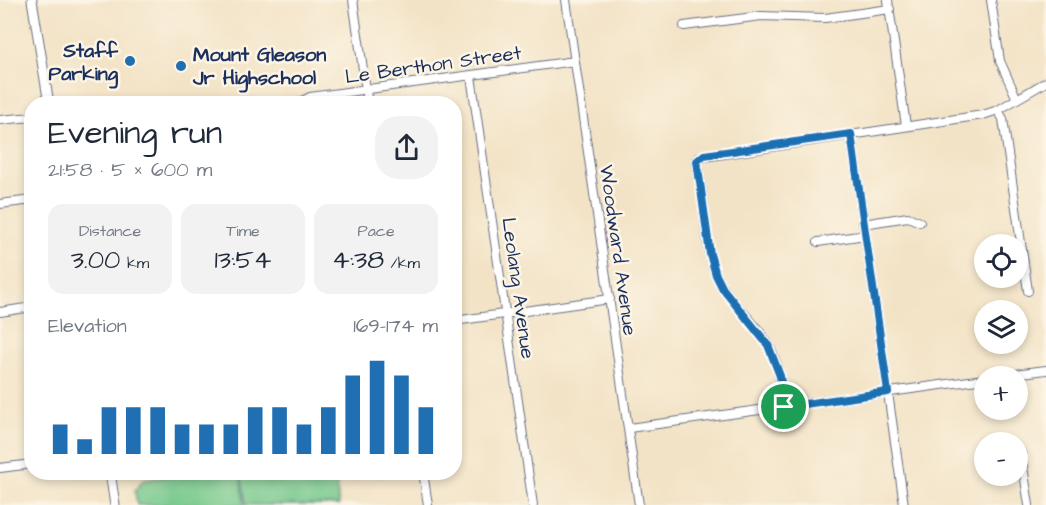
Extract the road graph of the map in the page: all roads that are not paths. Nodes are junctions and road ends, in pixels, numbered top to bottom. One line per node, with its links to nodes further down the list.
1 (32, 0): 11 (street)
2 (353, 0): 10 (street)
3 (566, 0): 7 (street, Woodward Avenue)
4 (991, 0): 14 (street)
5 (889, 4): 6 (street); 18 (street)
6 (684, 26)
7 (574, 61): 8 (street, Le Berthon Street); 27 (street, Woodward Avenue)
8 (471, 76): 10 (street, Le Berthon Street); 30 (street, Leolang Avenue)
9 (1046, 82): 14 (street)
10 (367, 90): 12 (street, Le Berthon Street); 13 (street)
11 (48, 96)
12 (324, 96)
13 (367, 96)
14 (1017, 99): 15 (street)
15 (998, 110): 18 (street); 26 (street)
16 (24, 118): 17 (street)
17 (0, 120)
18 (906, 126): 19 (street)
19 (851, 134): 23 (street); 36 (street)
20 (24, 201): 21 (street)
21 (0, 204)
22 (920, 222): 23 (street)
23 (863, 224): 24 (street)
24 (865, 235): 25 (street); 35 (street)
25 (818, 242)
26 (1028, 291)
27 (610, 299): 30 (street); 37 (street, Woodward Avenue)
28 (24, 308): 29 (street)
29 (0, 312)
30 (506, 314): 31 (street); 45 (street, Leolang Avenue)
31 (462, 320)
32 (1046, 370): 33 (street)
33 (1028, 372)
34 (974, 380): 35 (street)
35 (888, 392): 36 (street); 47 (street)
36 (784, 407): 37 (street)
37 (629, 428): 46 (street, Woodward Avenue)
38 (24, 465): 39 (street)
39 (0, 468)
40 (111, 480): 43 (street)
41 (424, 480): 44 (street)
42 (1026, 486): 48 (street)
43 (115, 505)
44 (428, 505)
45 (533, 505)
46 (639, 505)
47 (904, 505)
48 (1029, 505)

